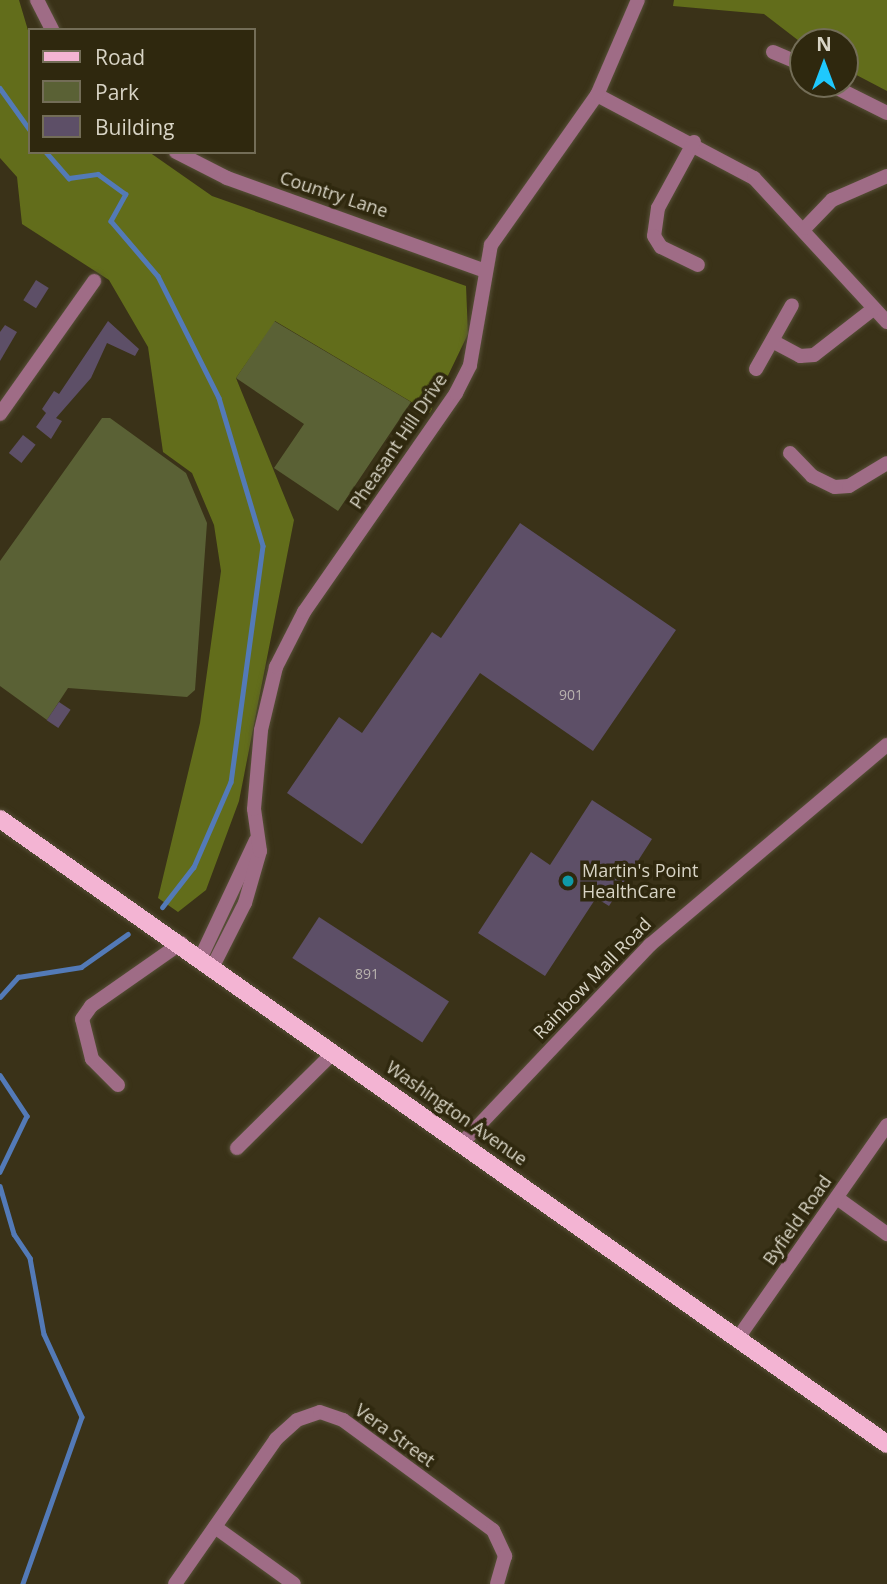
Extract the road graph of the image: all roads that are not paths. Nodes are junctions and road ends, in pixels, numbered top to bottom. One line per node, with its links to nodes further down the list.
1 (37, 0): 3 (street)
2 (638, 0): 6 (street, Pheasant Hill Drive)
3 (51, 28)
4 (773, 52): 5 (street)
5 (789, 59)
6 (597, 95): 9 (street); 14 (street, Pheasant Hill Drive)
7 (857, 98): 8 (street)
8 (887, 113)
9 (694, 142): 12 (street); 13 (street)
10 (180, 154): 14 (street, Country Lane)
11 (887, 176): 12 (street)
12 (805, 228): 17 (street)
13 (698, 265)
14 (482, 270): 27 (street, Pheasant Hill Drive)
15 (94, 281): 21 (street)
16 (792, 306): 19 (street)
17 (873, 309): 18 (street); 19 (street)
18 (887, 322)
19 (774, 342): 20 (street)
20 (756, 369)
21 (0, 414)
22 (790, 453): 23 (street)
23 (887, 463)
24 (887, 746): 31 (street, Rainbow Mall Road)
25 (0, 819): 26 (main road, Washington Avenue)
26 (181, 943): 27 (main road, Washington Avenue); 29 (street)
27 (207, 962): 28 (main road, Washington Avenue)
28 (333, 1053): 31 (main road, Washington Avenue); 32 (street)
29 (118, 1085)
30 (887, 1125): 33 (street, Byfield Road)
31 (463, 1142): 35 (main road, Washington Avenue)
32 (237, 1148)
33 (836, 1198): 34 (street); 35 (street, Byfield Road)
34 (887, 1234)
35 (738, 1338): 36 (main road, Washington Avenue)
36 (887, 1444)
37 (215, 1527): 38 (street, Vera Street); 39 (street); 40 (street, Vera Street)
38 (175, 1584)
39 (293, 1584)
40 (497, 1584)

